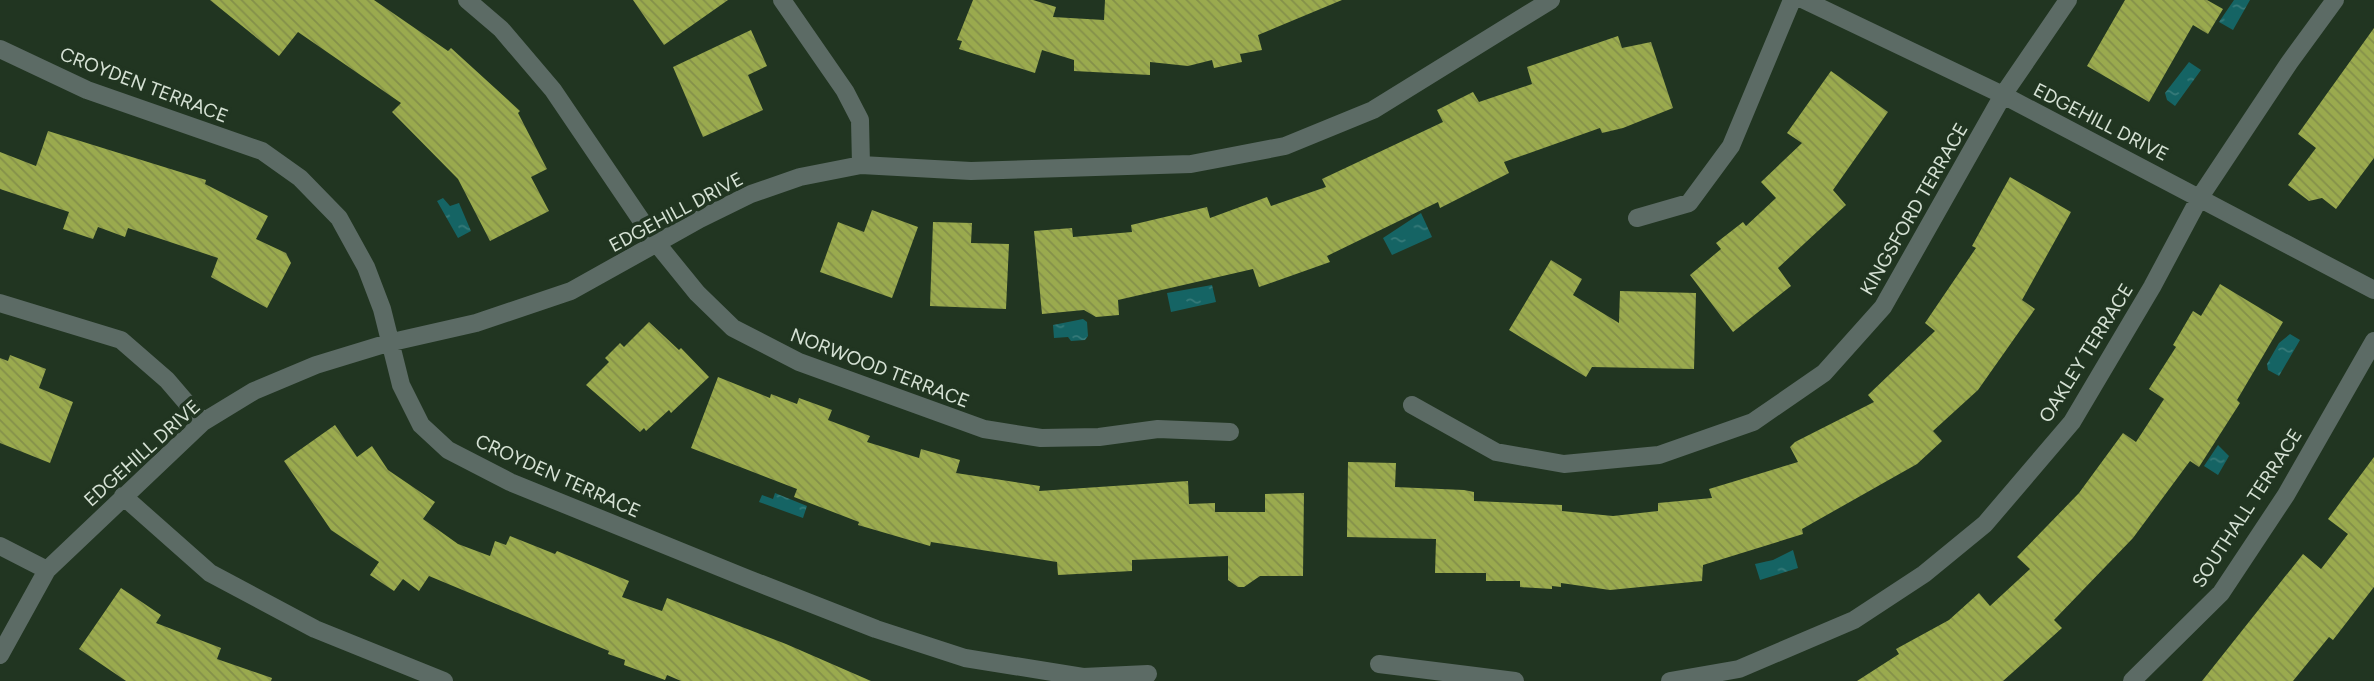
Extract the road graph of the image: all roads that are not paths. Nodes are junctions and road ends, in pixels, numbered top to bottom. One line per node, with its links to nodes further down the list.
1 (467, 0): 13 (street, NORWOOD TERRACE)
2 (782, 0): 10 (street)
3 (1551, 0): 10 (street, EDGEHILL DRIVE)
4 (1792, 0): 12 (street)
5 (1804, 0): 9 (street, EDGEHILL DRIVE)
6 (2068, 0): 9 (street, KINGSFORD TERRACE)
7 (2335, 0): 11 (street, OAKLEY TERRACE)
8 (0, 49): 17 (street, CROYDEN TERRACE)
9 (2003, 95): 11 (street, EDGEHILL DRIVE); 18 (street, KINGSFORD TERRACE)
10 (861, 166): 13 (street, EDGEHILL DRIVE)
11 (2200, 197): 14 (street, EDGEHILL DRIVE); 29 (street, OAKLEY TERRACE)
12 (1637, 218)
13 (658, 245): 17 (street, EDGEHILL DRIVE); 20 (street, NORWOOD TERRACE)
14 (2374, 290)
15 (0, 303): 19 (street)
16 (2374, 341): 30 (street, SOUTHALL TERRACE)
17 (388, 342): 19 (street, EDGEHILL DRIVE); 26 (street, CROYDEN TERRACE)
18 (1412, 405)
19 (202, 422): 21 (street, EDGEHILL DRIVE)
20 (1230, 432)
21 (123, 496): 23 (street, EDGEHILL DRIVE); 27 (street)
22 (0, 546): 23 (street)
23 (47, 570): 24 (street, EDGEHILL DRIVE)
24 (0, 655)
25 (1379, 663): 28 (street)
26 (1148, 674)
27 (444, 681)
28 (1516, 681)
29 (1670, 681)
30 (2132, 681)

